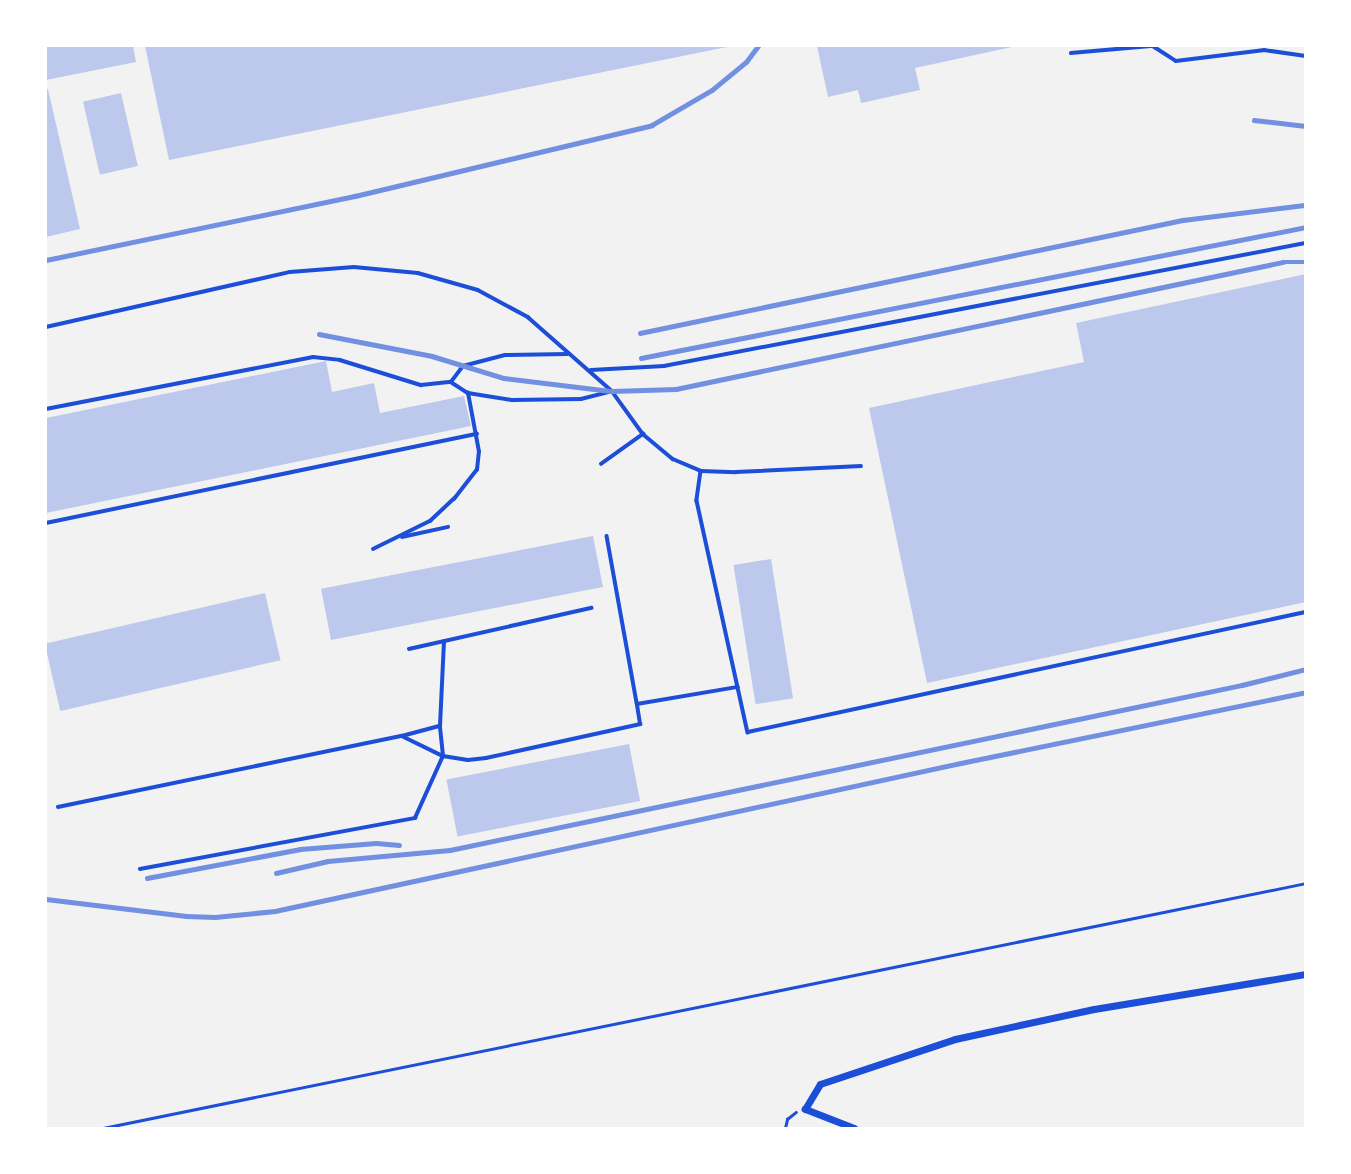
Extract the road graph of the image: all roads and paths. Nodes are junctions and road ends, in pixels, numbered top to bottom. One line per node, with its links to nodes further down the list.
1 (1152, 46): 2 (lane); 3 (lane)
2 (1071, 52)
3 (1306, 56)
4 (1306, 243): 7 (lane)
5 (46, 327): 6 (lane)
6 (568, 354): 7 (lane); 8 (lane)
7 (589, 370): 9 (lane)
8 (451, 382): 10 (lane); 11 (lane)
9 (612, 391): 10 (lane); 12 (lane)
10 (468, 393): 13 (lane)
11 (46, 410)
12 (643, 434): 14 (lane); 16 (lane)
13 (477, 435): 17 (lane); 20 (lane)
14 (601, 464)
15 (861, 466): 16 (lane)
16 (701, 471): 26 (lane)
17 (46, 523)
18 (448, 527): 20 (lane)
19 (607, 536): 27 (lane)
20 (396, 538): 21 (lane)
21 (373, 549)
22 (592, 608): 24 (lane)
23 (1306, 612): 26 (lane)
24 (444, 642): 25 (lane); 28 (lane)
25 (409, 649)
26 (738, 687): 27 (lane)
27 (637, 704): 30 (lane)
28 (440, 726): 29 (lane); 30 (lane)
29 (402, 736): 30 (lane); 31 (lane)
30 (443, 756): 32 (lane)
31 (58, 807)
32 (140, 869)
33 (1306, 883): 36 (path)
34 (1306, 974): 35 (street)
35 (805, 1109): 37 (path); 38 (street)
36 (103, 1129)
37 (785, 1129)
38 (854, 1129)

